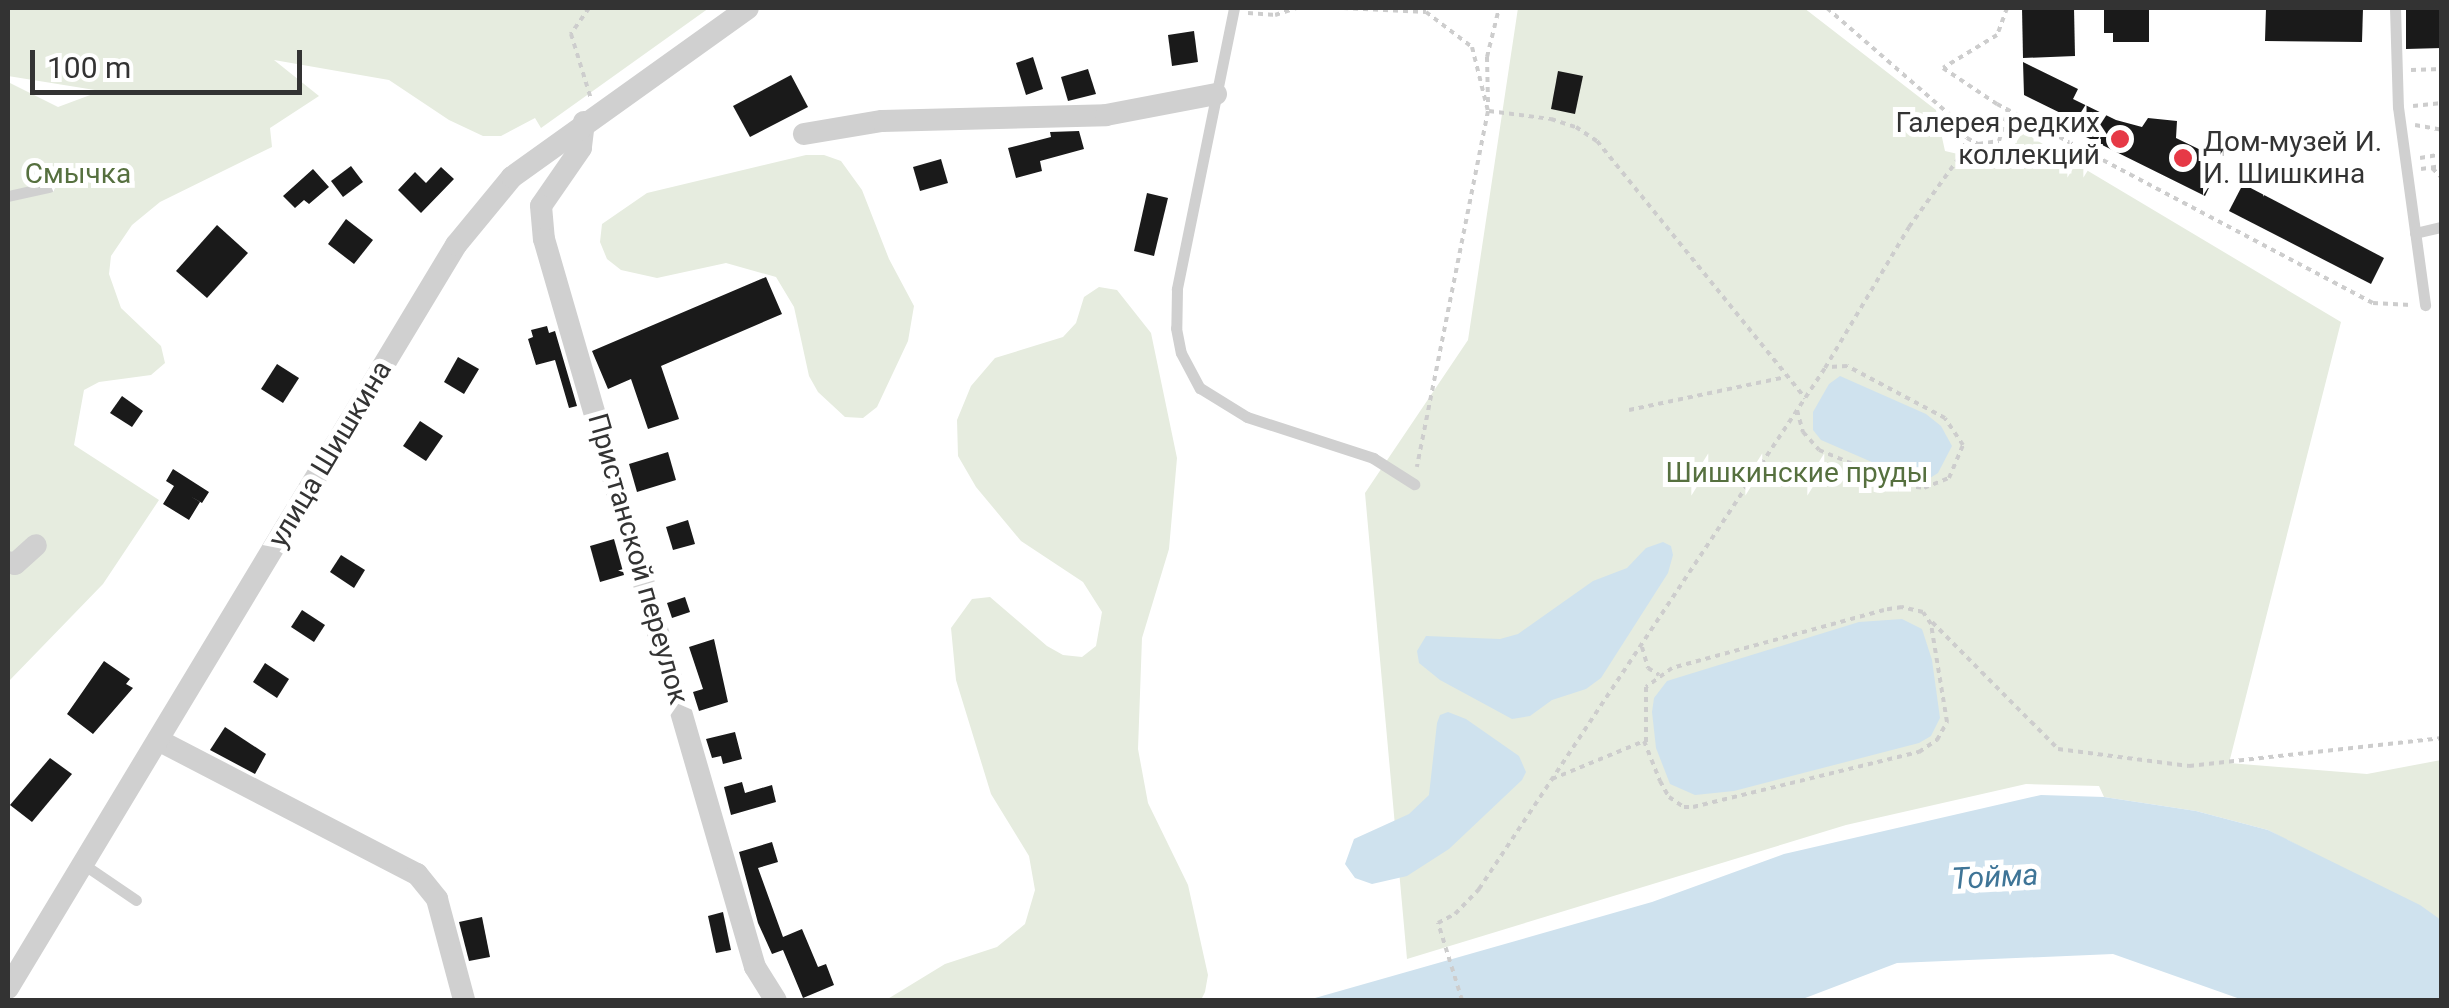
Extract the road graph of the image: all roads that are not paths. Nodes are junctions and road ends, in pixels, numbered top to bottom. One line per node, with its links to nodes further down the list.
1 (748, 8): 5 (street, улица Шишкина)
2 (2395, 8): 10 (lane)
3 (1234, 9): 4 (lane)
4 (1216, 94): 6 (street); 12 (lane)
5 (588, 111): 15 (street, улица Шишкина); 20 (street, Пристанской переулок)
6 (804, 134)
7 (49, 187): 8 (lane)
8 (8, 196)
9 (2442, 228): 10 (lane)
10 (2415, 233): 11 (lane)
11 (2425, 306)
12 (1414, 484)
13 (36, 545): 14 (street)
14 (8, 562)
15 (158, 740): 16 (street, улица Шишкина); 19 (street)
16 (83, 864): 17 (lane); 18 (street, улица Шишкина)
17 (136, 900)
18 (8, 988)
19 (464, 1000)
20 (776, 1000)

